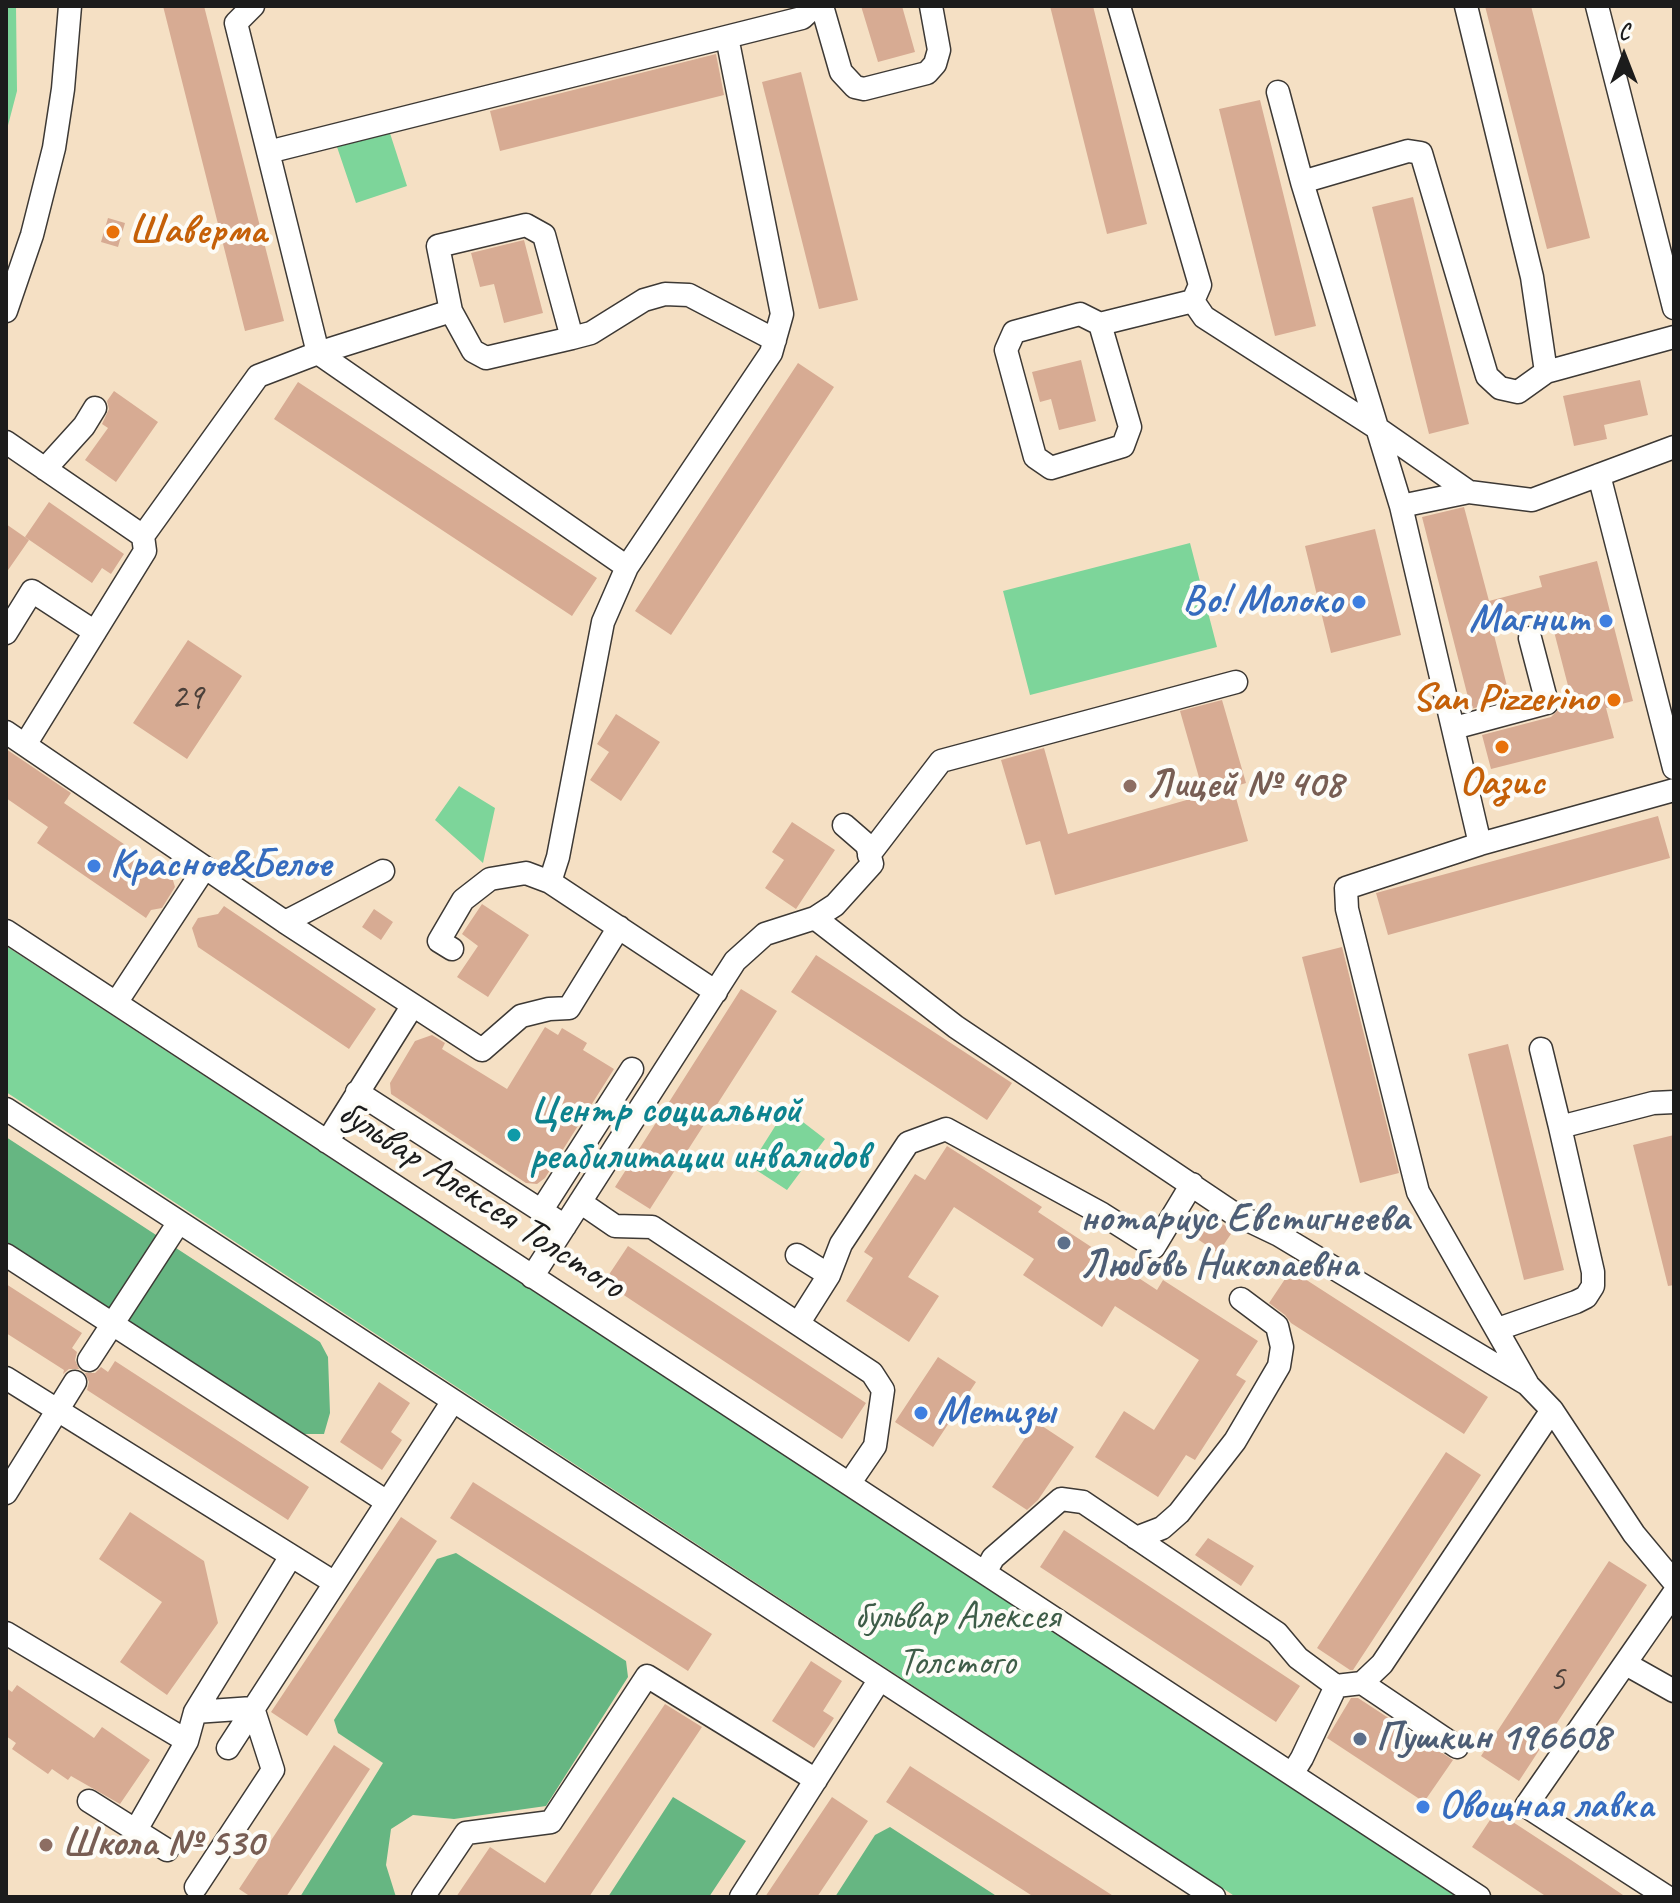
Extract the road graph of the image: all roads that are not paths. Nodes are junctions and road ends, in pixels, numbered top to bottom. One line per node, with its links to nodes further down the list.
1 (70, 6): 15 (street)
2 (253, 6): 11 (street)
3 (815, 6): 9 (street)
4 (822, 6): 5 (street)
5 (931, 6)
6 (1119, 6): 13 (street)
7 (1466, 6): 22 (street)
8 (1597, 6): 14 (street)
9 (727, 37): 11 (street); 20 (street)
10 (1278, 92): 12 (street)
11 (268, 152): 21 (street)
12 (1302, 182): 22 (street); 24 (street)
13 (1193, 301): 17 (street); 24 (street)
14 (1674, 308)
15 (6, 311)
16 (451, 311): 19 (street); 19 (street); 21 (street)
17 (1100, 324): 17 (street)
18 (1674, 337): 22 (street)
19 (572, 338): 20 (street)
20 (775, 340): 32 (street)
21 (318, 353): 31 (street); 32 (street)
22 (1546, 372)
23 (95, 408): 27 (street)
24 (1377, 428): 29 (street); 30 (street)
25 (6, 442): 27 (street)
26 (1674, 447): 28 (street)
27 (45, 469): 31 (street)
28 (1599, 475): 29 (street); 39 (street)
29 (1469, 492): 30 (street)
30 (1401, 506): 37 (street)
31 (143, 536): 33 (street)
32 (627, 567): 46 (street)
33 (95, 632): 34 (street); 38 (street)
34 (6, 633)
35 (1530, 638): 37 (street)
36 (1236, 682): 43 (street)
37 (1454, 728): 42 (street)
38 (15, 738): 44 (street)
39 (1674, 768)
40 (1674, 790): 42 (street)
41 (844, 825): 43 (street)
42 (1480, 844): 74 (street)
43 (869, 855): 47 (street)
44 (204, 869): 48 (street); 53 (street)
45 (383, 871): 48 (street)
46 (550, 882): 49 (street); 51 (street)
47 (815, 918): 52 (street); 62 (street)
48 (285, 922): 54 (street)
49 (619, 927): 52 (street); 54 (street)
50 (6, 931): 53 (street, бульвар Алексея Толстого)
51 (452, 949)
52 (716, 992): 63 (street)
53 (116, 1003): 61 (street, бульвар Алексея Толстого)
54 (413, 1005): 57 (street)
55 (1541, 1049): 60 (street)
56 (632, 1069): 64 (street)
57 (357, 1092): 61 (street); 64 (street)
58 (1674, 1102): 60 (street)
59 (6, 1109): 65 (street)
60 (1560, 1127): 74 (street)
61 (327, 1142): 70 (street, бульвар Алексея Толстого)
62 (1192, 1184): 69 (street); 78 (street)
63 (580, 1202): 66 (street); 73 (street)
64 (541, 1211): 66 (street)
65 (179, 1222): 72 (street); 79 (street)
66 (565, 1226): 70 (street)
67 (6, 1255): 72 (street)
68 (797, 1255): 69 (street)
69 (829, 1275): 73 (street)
70 (532, 1277): 82 (street, бульвар Алексея Толстого)
71 (1241, 1299): 85 (street)
72 (113, 1324): 75 (street); 84 (street)
73 (798, 1324): 82 (street)
74 (1498, 1329): 78 (street)
75 (89, 1360)
76 (6, 1378): 80 (street)
77 (75, 1382): 80 (street)
78 (1527, 1384): 81 (street)
79 (453, 1401): 84 (street); 93 (street)
80 (58, 1410): 83 (street); 86 (street)
81 (1552, 1410): 88 (street); 94 (street)
82 (849, 1484): 87 (street, бульвар Алексея Толстого)
83 (6, 1493)
84 (387, 1502): 89 (street)
85 (1136, 1538): 87 (street); 95 (street)
86 (291, 1556): 89 (street); 98 (street)
87 (985, 1573): 102 (street, бульвар Алексея Толстого)
88 (1674, 1582)
89 (335, 1583): 97 (street)
90 (1674, 1593): 92 (street)
91 (6, 1633): 99 (street)
92 (1626, 1664): 96 (street); 112 (street)
93 (880, 1679): 103 (street); 110 (street)
94 (1362, 1683): 95 (street); 100 (street)
95 (1336, 1686): 102 (street)
96 (1674, 1691)
97 (253, 1708): 98 (street); 101 (street); 107 (street)
98 (195, 1712): 99 (street)
99 (187, 1741): 105 (street)
100 (1457, 1747)
101 (228, 1748)
102 (1292, 1774): 111 (street, бульвар Алексея Толстого)
103 (816, 1780): 108 (street); 109 (street)
104 (89, 1801): 105 (street)
105 (136, 1830): 106 (street)
106 (167, 1850)
107 (196, 1887)
108 (423, 1897)
109 (741, 1897)
110 (1214, 1897)
111 (1479, 1897)
112 (1667, 1897)

